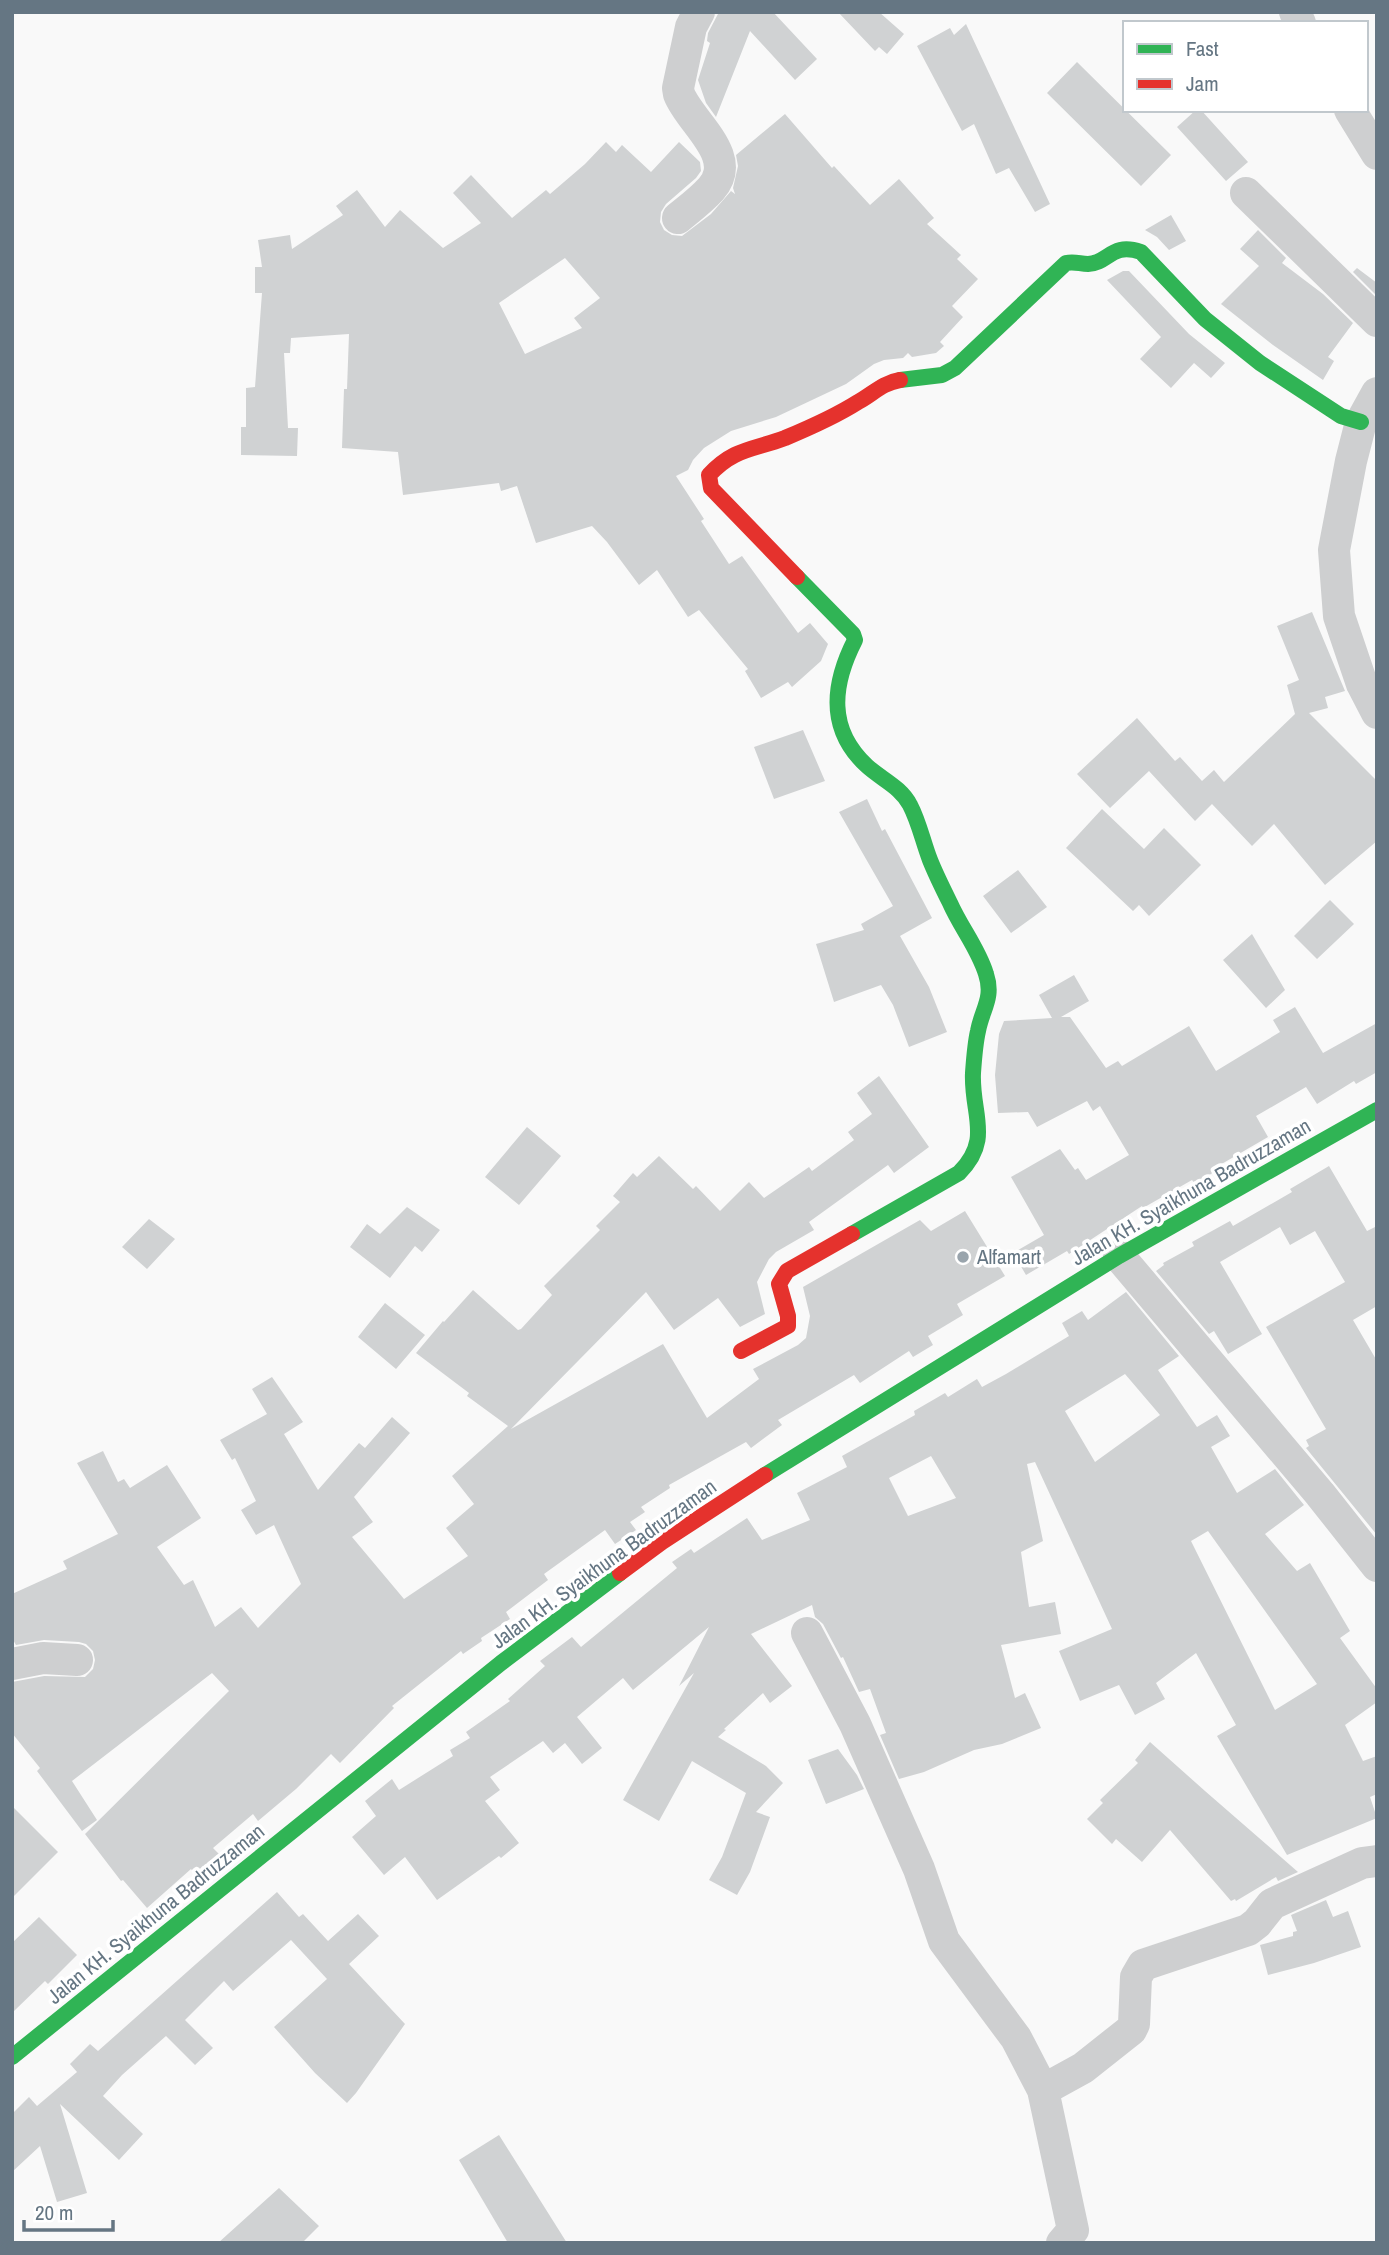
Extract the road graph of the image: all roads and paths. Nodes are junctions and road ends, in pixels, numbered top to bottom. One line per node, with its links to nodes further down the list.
1 (699, 12): 5 (street)
2 (1351, 112): 3 (street)
3 (1377, 154)
4 (1246, 193): 6 (street)
5 (678, 218)
6 (1377, 321)
7 (1377, 393): 8 (street)
8 (1362, 422): 9 (street); 12 (street)
9 (1377, 713)
10 (1377, 1110): 11 (street, Jalan KH. Syaikhuna Badruzzaman)
11 (1119, 1256): 13 (street); 18 (street, Jalan KH. Syaikhuna Badruzzaman)
12 (741, 1351)
13 (1377, 1566)
14 (807, 1633): 19 (street)
15 (77, 1660): 16 (street)
16 (12, 1664)
17 (1377, 1861): 19 (street)
18 (12, 2057)
19 (1043, 2090): 20 (street)
20 (1062, 2243)

